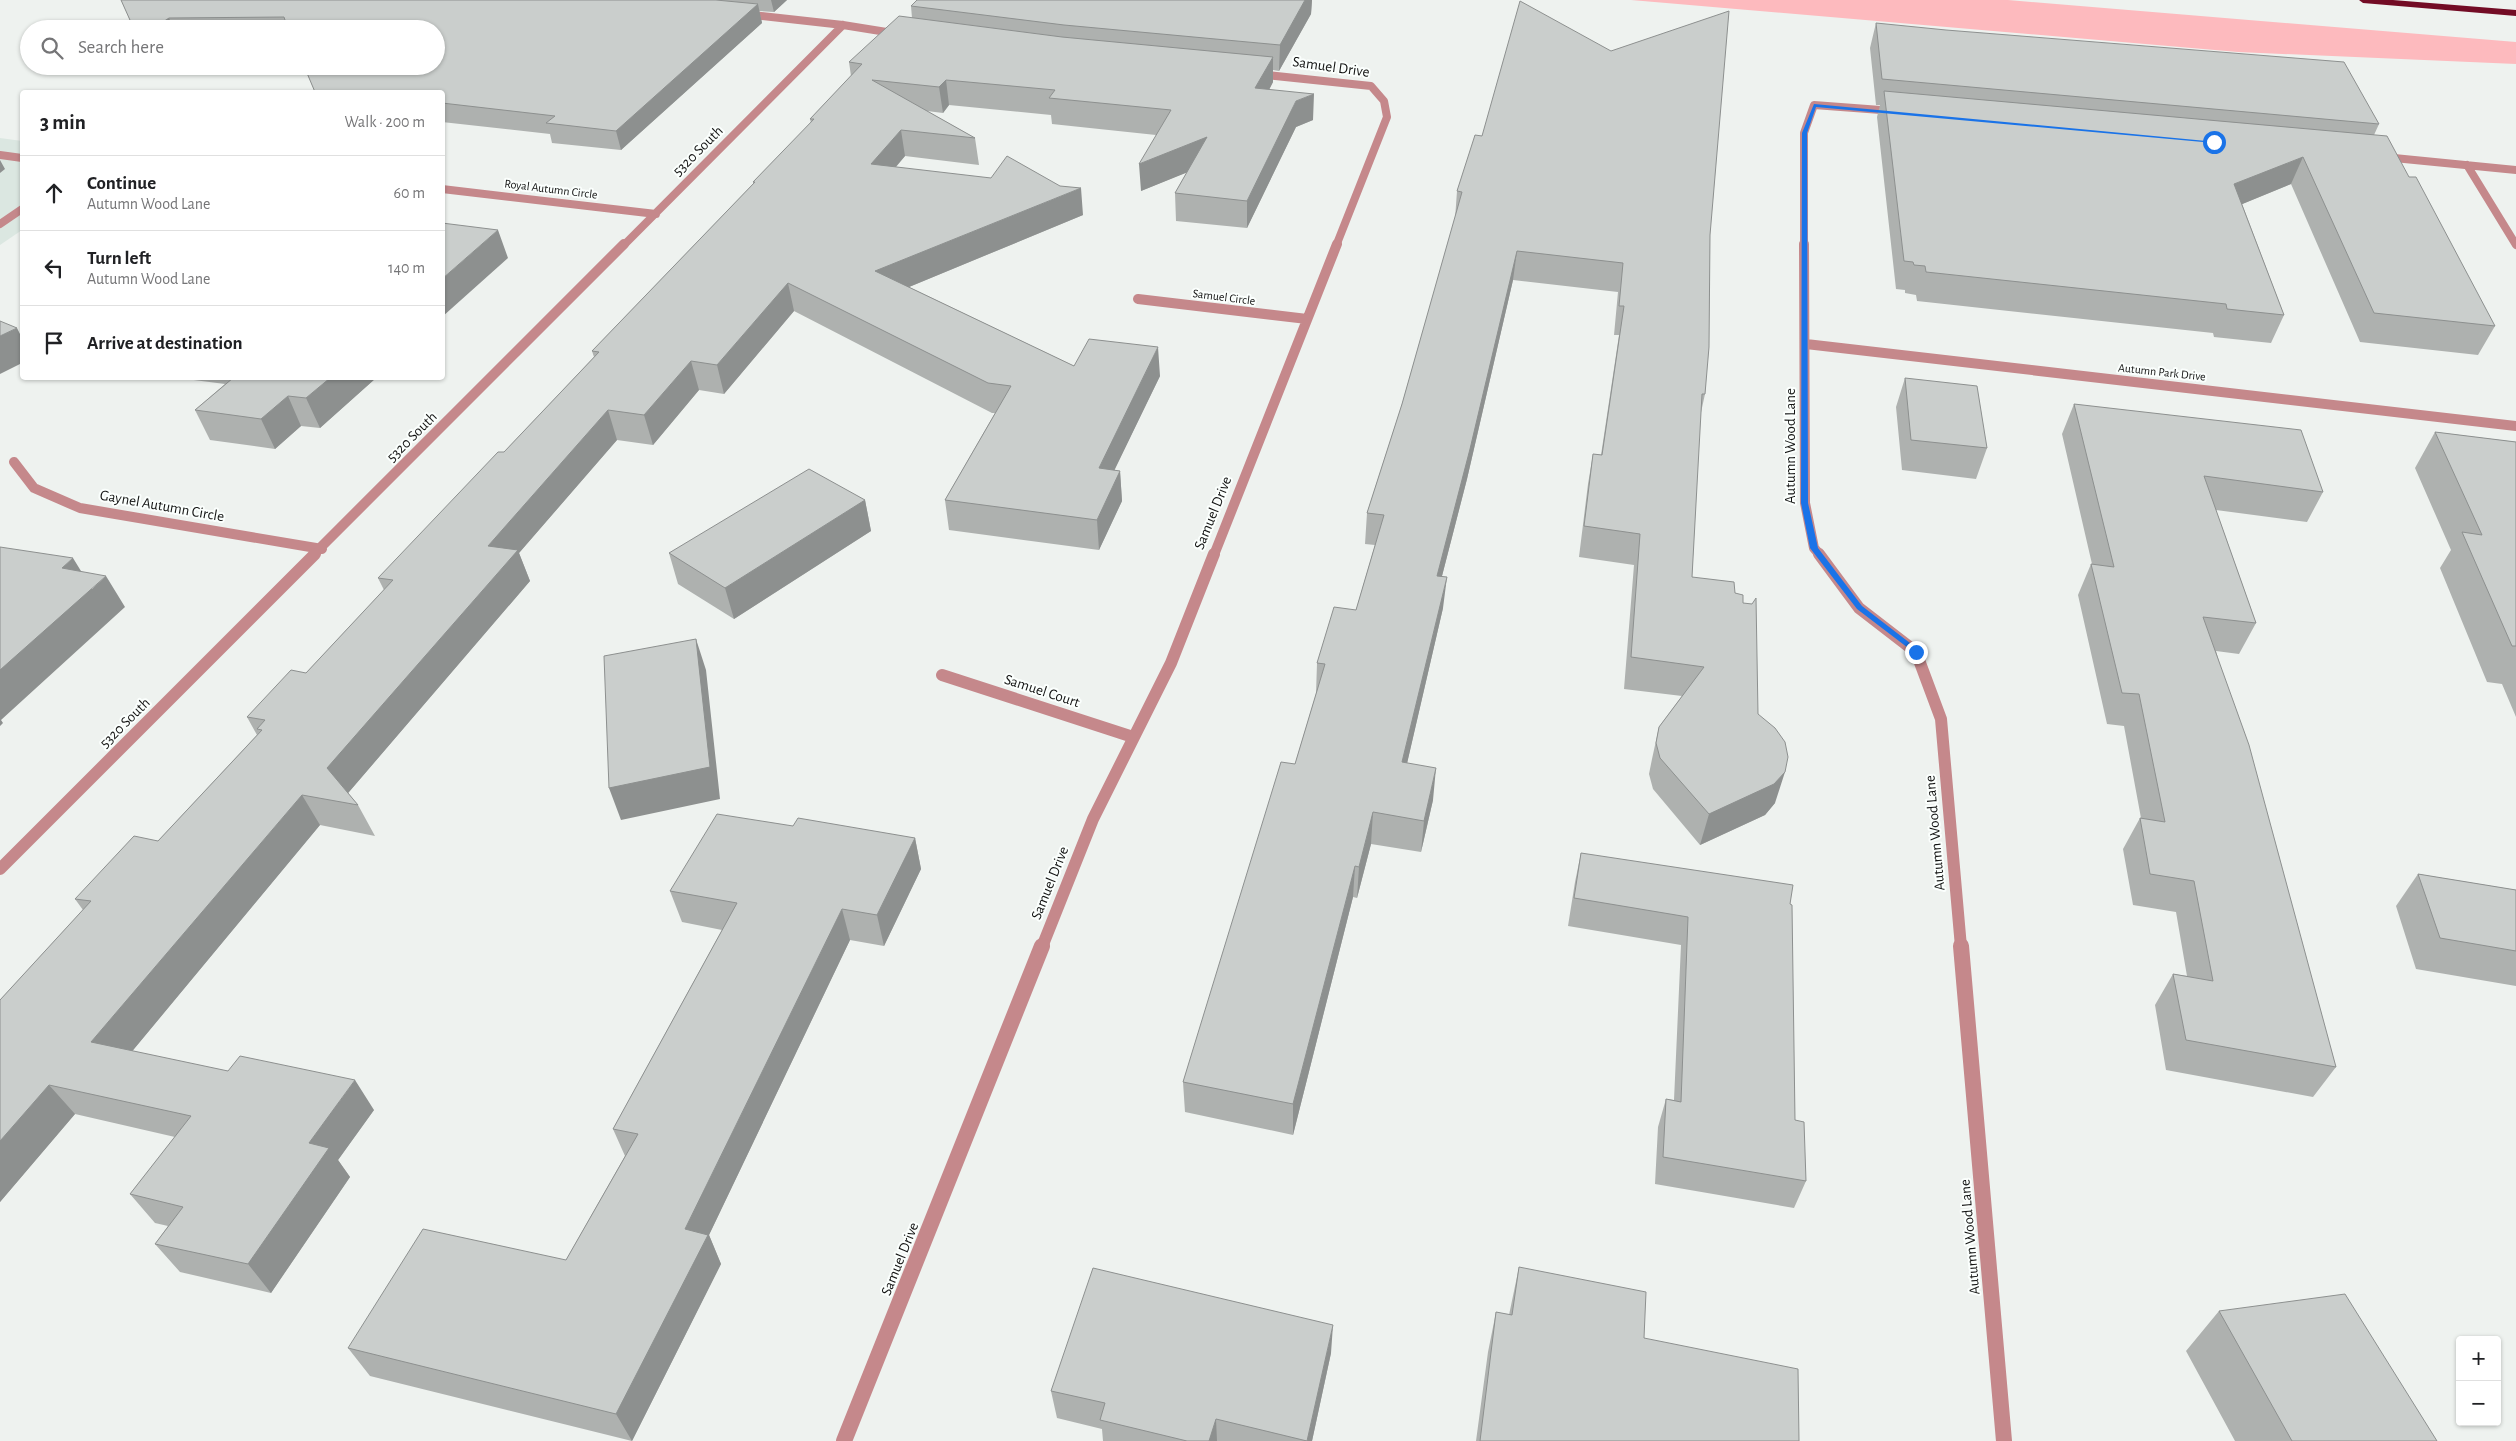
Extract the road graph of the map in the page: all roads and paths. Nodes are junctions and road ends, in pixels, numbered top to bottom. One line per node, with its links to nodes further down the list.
1 (2363, 0): 3 (highway)
2 (732, 13): 4 (street)
3 (2516, 13)
4 (843, 25): 5 (street); 15 (street, 5320 South)
5 (904, 35)
6 (1250, 74): 19 (street, Samuel Drive)
7 (1906, 112): 20 (street, Autumn Wood Lane)
8 (0, 155): 10 (street)
9 (2379, 157): 11 (street)
10 (20, 158)
11 (2467, 165): 12 (street); 17 (street)
12 (2516, 170)
13 (445, 189): 15 (street, Royal Autumn Circle)
14 (20, 210): 16 (street)
15 (656, 214): 23 (street, 5320 South)
16 (0, 224)
17 (2516, 245)
18 (1138, 299): 19 (street, Samuel Circle)
19 (1307, 319): 25 (street, Samuel Drive)
20 (1806, 344): 21 (street, Autumn Park Drive); 28 (street, Autumn Wood Lane)
21 (2516, 426)
22 (14, 462): 23 (street, Gaynel Autumn Circle)
23 (322, 549): 26 (street, 5320 South)
24 (942, 675): 25 (street, Samuel Court)
25 (1133, 737): 27 (street, Samuel Drive)
26 (0, 869)
27 (844, 1441)
28 (2004, 1441)

